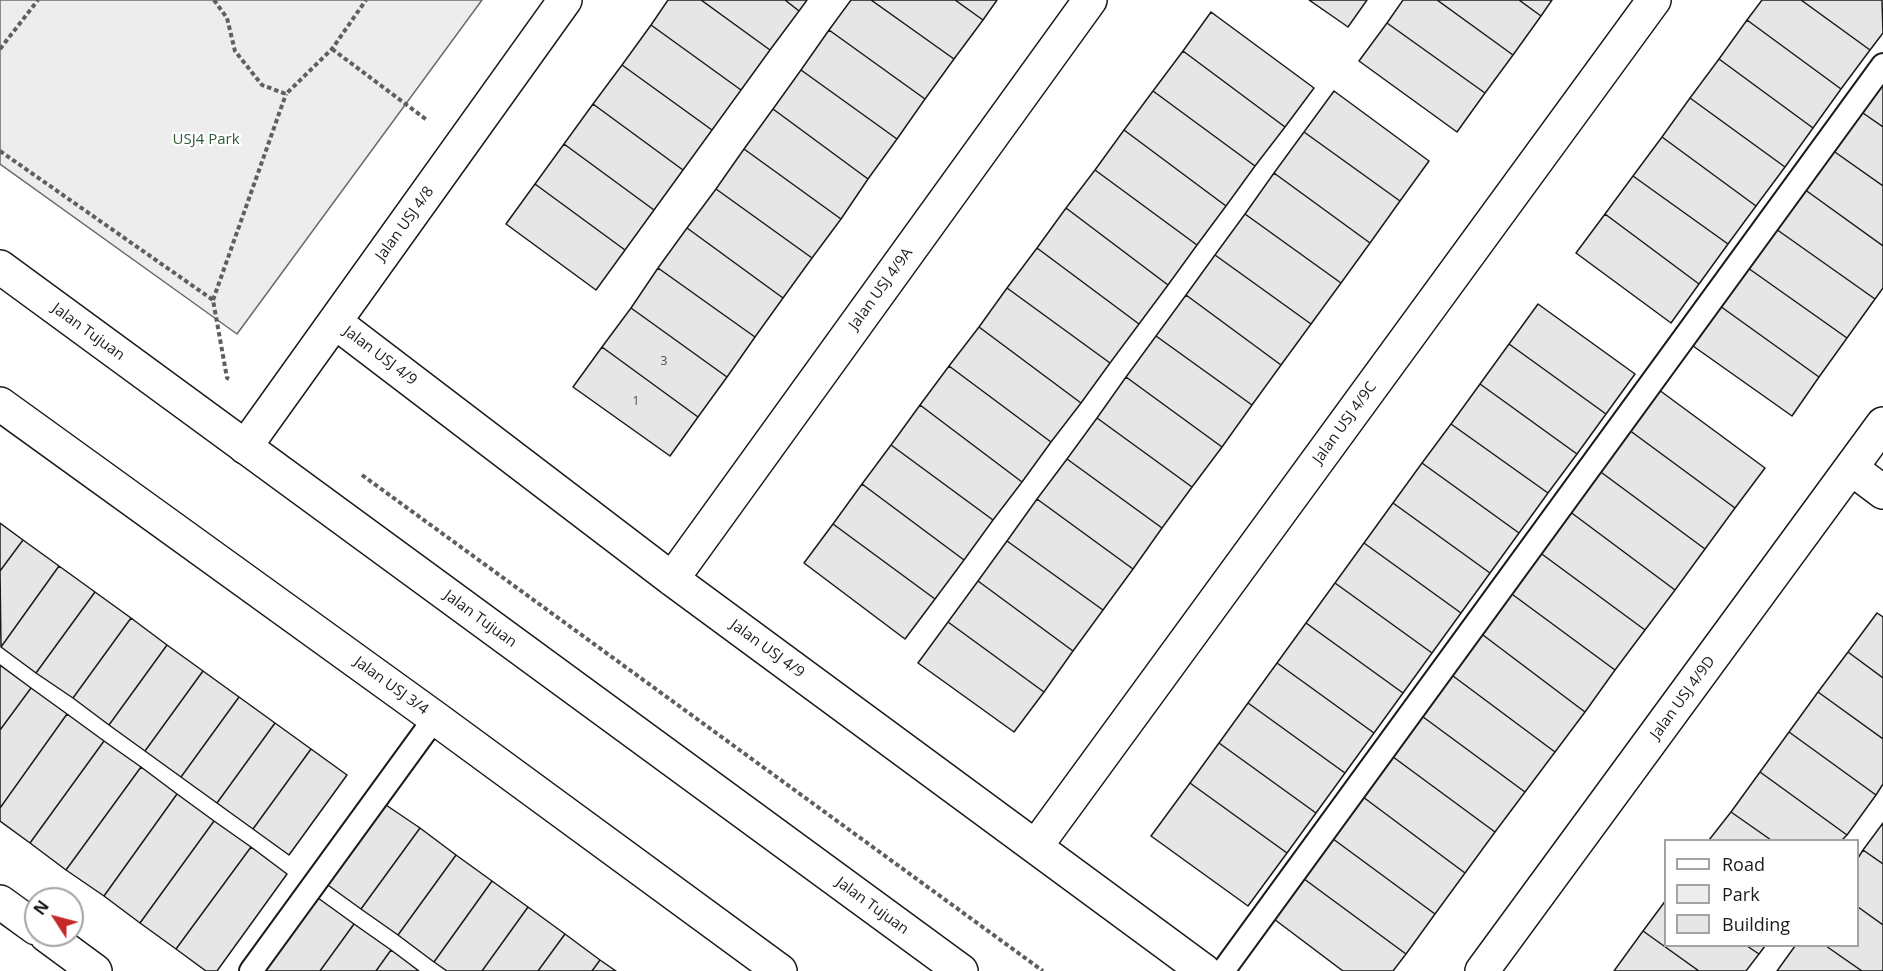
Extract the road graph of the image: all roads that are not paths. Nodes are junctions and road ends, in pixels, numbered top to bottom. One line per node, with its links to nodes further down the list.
1 (565, 0): 6 (street, Jalan USJ 4/8)
2 (1090, 0): 12 (street, Jalan USJ 4/9A)
3 (1654, 0): 14 (street, Jalan USJ 4/9C)
4 (1883, 65): 23 (lane)
5 (0, 267): 9 (street, Jalan Tujuan)
6 (335, 322): 9 (street, Jalan USJ 4/8); 12 (street, Jalan USJ 4/9)
7 (0, 404): 13 (street, Jalan USJ 3/4)
8 (1883, 424): 10 (street, Jalan USJ 4/9D)
9 (245, 447): 21 (street, Jalan Tujuan)
10 (1851, 468): 11 (street); 24 (street, Jalan USJ 4/9D)
11 (1883, 492)
12 (672, 579): 14 (street, Jalan USJ 4/9)
13 (435, 718): 19 (lane); 20 (street, Jalan USJ 3/4)
14 (1036, 846): 22 (street, Jalan USJ 4/9)
15 (0, 902): 16 (street)
16 (24, 919)
17 (62, 947): 18 (street)
18 (95, 971)
19 (251, 971)
20 (780, 971)
21 (961, 971)
22 (1204, 971)
23 (1222, 971)
24 (1482, 971)

